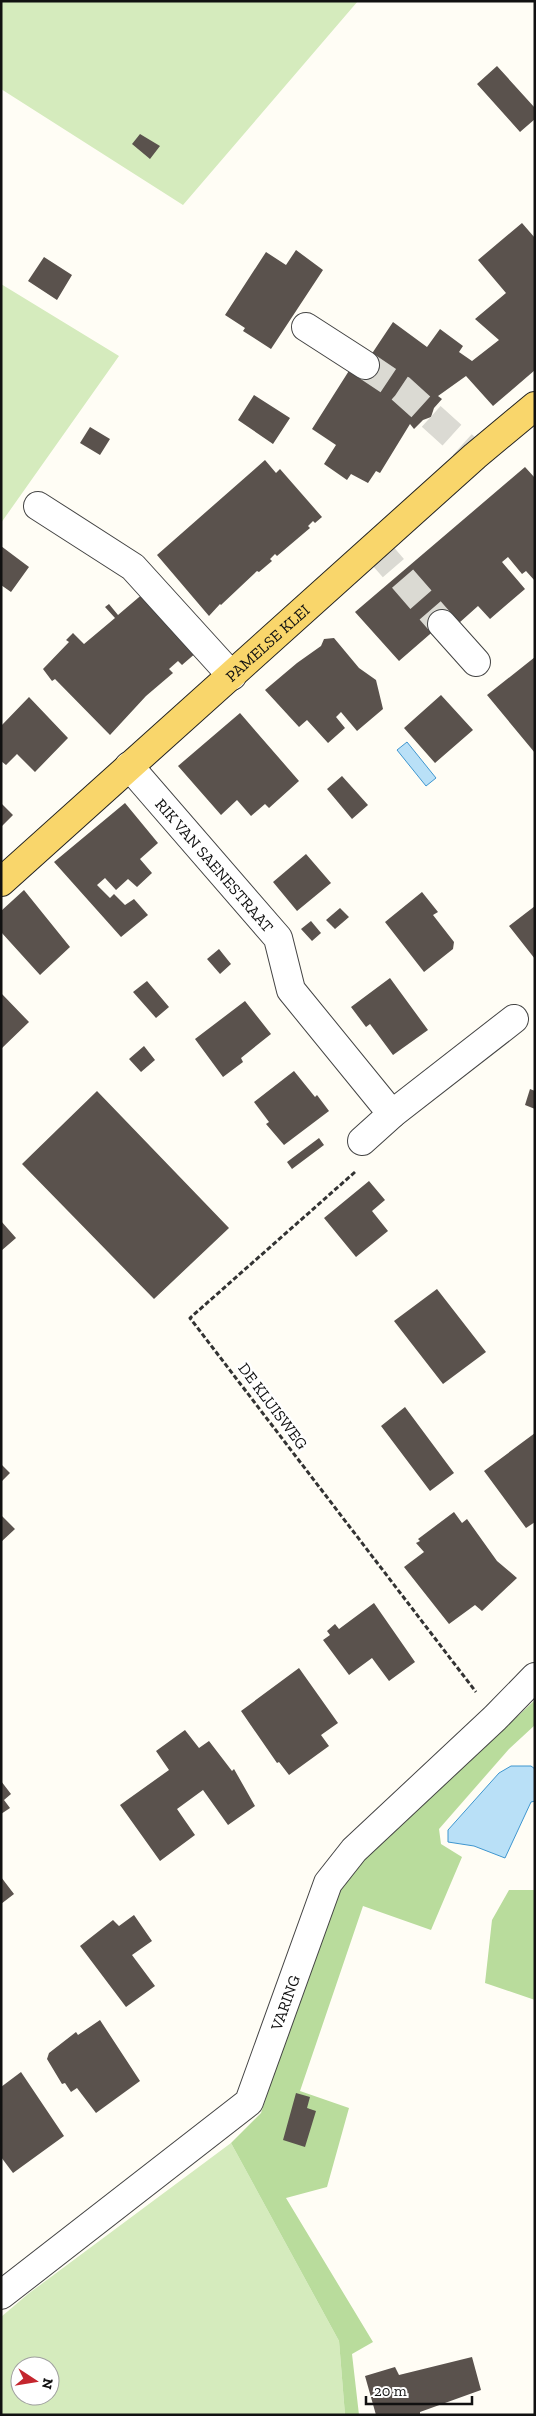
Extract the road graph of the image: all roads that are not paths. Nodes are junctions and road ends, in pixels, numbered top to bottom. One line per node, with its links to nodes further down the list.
1 (306, 327): 2 (street)
2 (365, 365)
3 (535, 406): 7 (main road, PAMELSE KLEI)
4 (38, 506): 7 (street)
5 (442, 624): 6 (street)
6 (476, 662)
7 (232, 676): 8 (main road, PAMELSE KLEI)
8 (129, 766): 9 (main road, PAMELSE KLEI); 11 (street, RIK VAN SAENESTRAAT)
9 (1, 882)
10 (514, 1019): 11 (street)
11 (392, 1114): 12 (street)
12 (362, 1141)
13 (535, 1677): 14 (street, VARING)
14 (1, 2295)

